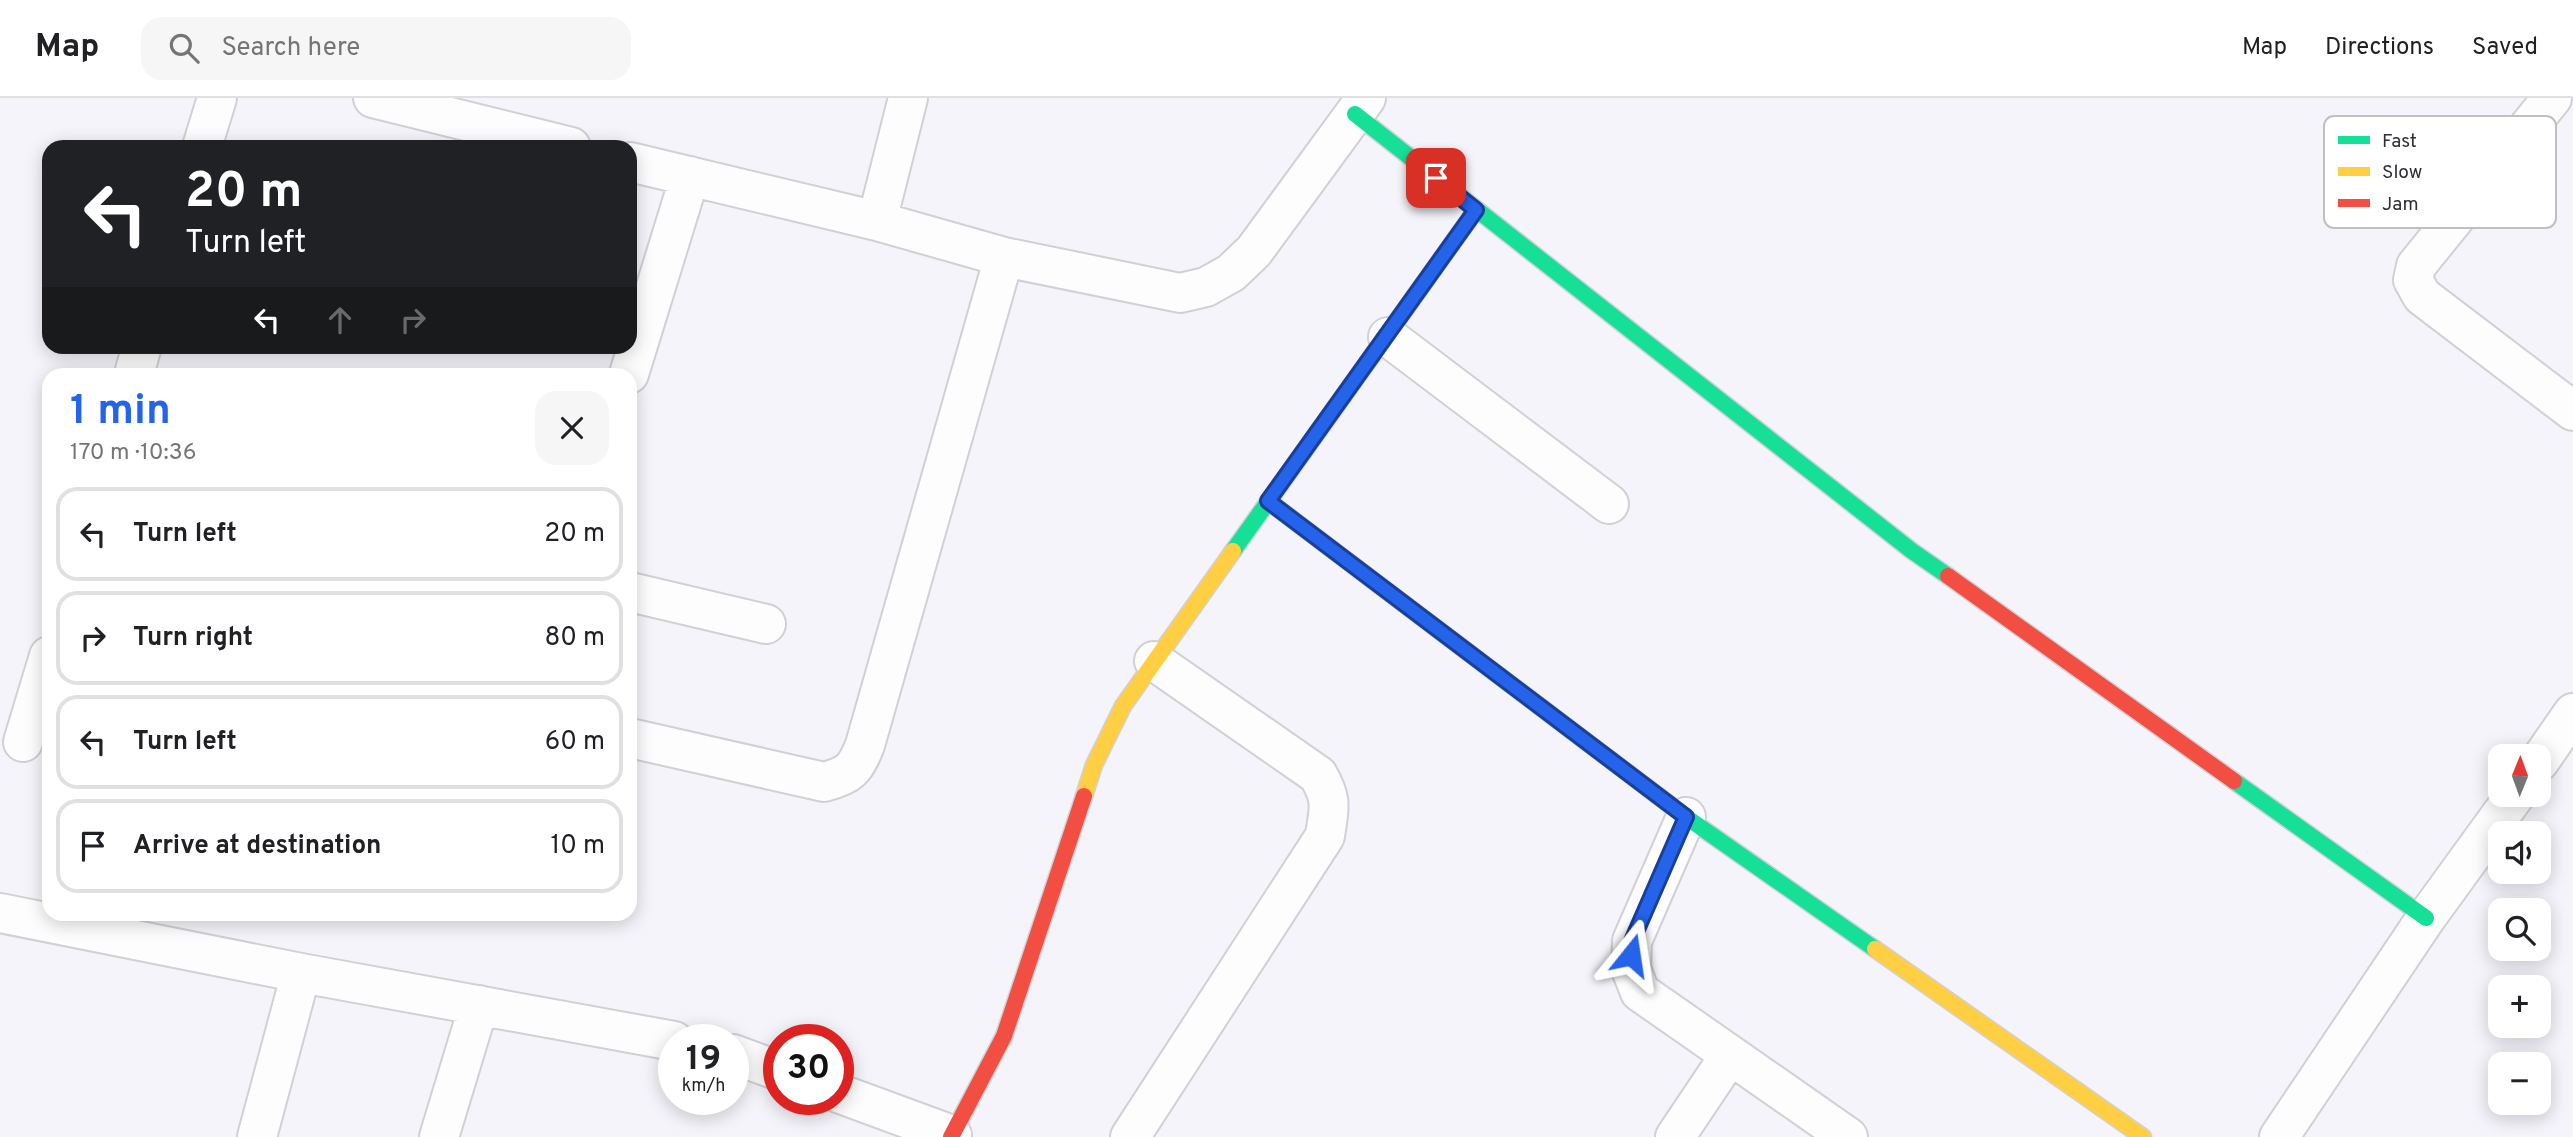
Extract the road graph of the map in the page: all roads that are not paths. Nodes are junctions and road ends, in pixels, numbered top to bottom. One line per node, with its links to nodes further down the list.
1 (217, 98): 7 (street)
2 (373, 98): 8 (street)
3 (908, 98): 12 (street)
4 (2552, 98): 6 (street)
5 (1361, 106): 11 (street); 14 (street)
6 (2537, 116)
7 (204, 140)
8 (543, 140)
9 (637, 164): 10 (street)
10 (690, 176): 12 (street); 16 (street)
11 (1476, 210): 15 (street); 31 (street)
12 (877, 221): 14 (street)
13 (2447, 228): 17 (street)
14 (1004, 257): 25 (street)
15 (1388, 337): 18 (street); 19 (street)
16 (637, 348)
17 (2573, 411)
18 (1268, 501): 22 (street); 29 (street)
19 (1609, 504)
20 (637, 594): 21 (street)
21 (766, 624)
22 (1154, 661): 37 (street); 40 (street)
23 (42, 679): 26 (street)
24 (2573, 713): 27 (street)
25 (637, 740)
26 (23, 742)
27 (2551, 744)
28 (2507, 807): 31 (street)
29 (1686, 817): 35 (street); 43 (street)
30 (0, 913): 32 (street)
31 (2426, 918): 44 (street)
32 (301, 973): 33 (street); 38 (street)
33 (479, 1005): 34 (street); 39 (street)
34 (658, 1038)
35 (1730, 1055): 41 (street); 42 (street)
36 (854, 1099): 37 (street)
37 (953, 1136)
38 (257, 1137)
39 (439, 1137)
40 (1130, 1137)
41 (1675, 1137)
42 (1849, 1137)
43 (2143, 1137)
44 (2279, 1137)

